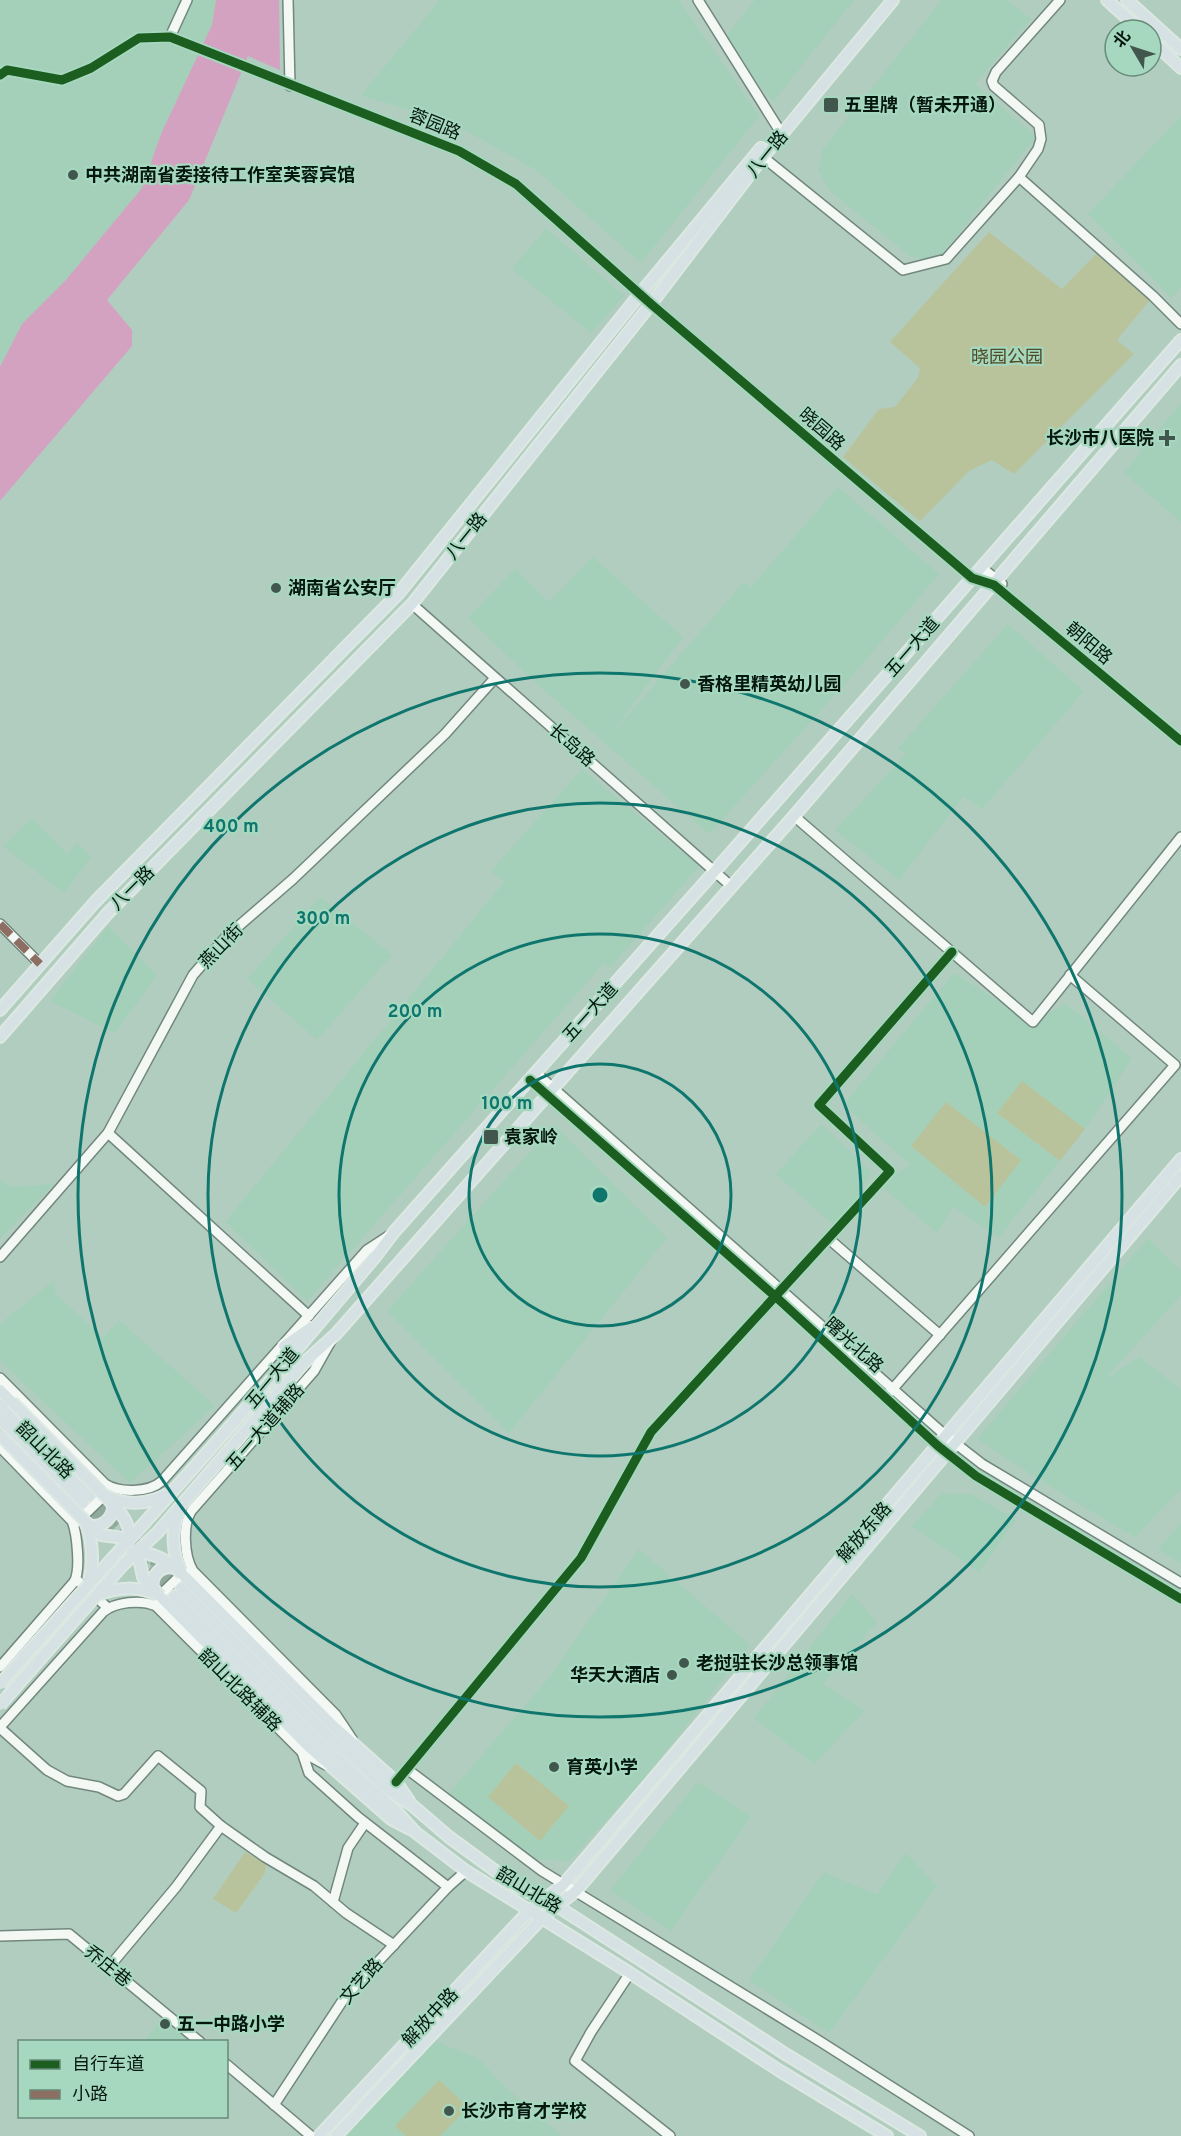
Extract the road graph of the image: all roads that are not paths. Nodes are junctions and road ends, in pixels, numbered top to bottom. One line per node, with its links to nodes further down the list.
1 (187, 0): 10 (street)
2 (288, 0): 15 (street)
3 (698, 0): 16 (street)
4 (884, 0): 16 (main road, 八一路)
5 (893, 0): 17 (main road, 八一路)
6 (1060, 0): 18 (street)
7 (1107, 0): 9 (main road)
8 (1127, 0): 11 (main road)
9 (1127, 18)
10 (170, 37): 14 (street); 15 (street, 蓉园路)
11 (1181, 49)
12 (1163, 51): 13 (main road)
13 (1181, 68)
14 (0, 75)
15 (290, 86): 19 (street, 蓉园路)
16 (778, 128): 19 (main road, 八一路)
17 (763, 157): 18 (street); 20 (main road, 八一路)
18 (1019, 177): 21 (street)
19 (640, 294): 20 (street, 蓉园路); 37 (main road, 八一路)
20 (651, 304): 25 (street, 晓园路); 27 (main road, 八一路)
21 (1181, 324)
22 (1181, 340): 24 (main road, 五一大道)
23 (1181, 365): 26 (main road, 五一大道)
24 (981, 567): 25 (main road, 五一大道); 26 (street, 朝阳路)
25 (972, 578): 26 (street, 朝阳路); 33 (main road, 五一大道)
26 (996, 583): 29 (street, 朝阳路); 30 (street, 朝阳路); 31 (main road, 五一大道)
27 (412, 604): 28 (street, 长岛路); 40 (main road, 八一路)
28 (495, 678): 33 (street, 长岛路); 43 (street, 燕山街)
29 (1181, 733)
30 (1181, 741)
31 (794, 816): 34 (main road, 五一大道); 36 (street)
32 (1181, 837): 38 (street)
33 (715, 871): 34 (street, 长岛路); 41 (main road, 五一大道)
34 (731, 886): 42 (main road, 五一大道)
35 (0, 924): 37 (street)
36 (951, 952): 38 (street); 46 (street)
37 (40, 964): 39 (main road, 八一路)
38 (1070, 975): 51 (street)
39 (0, 1010)
40 (0, 1037)
41 (533, 1077): 42 (street, 曙光北路); 49 (main road, 五一大道)
42 (550, 1091): 48 (street, 曙光北路); 50 (main road, 五一大道)
43 (108, 1133): 47 (street, 燕山街); 49 (street)
44 (1181, 1159): 60 (main road, 解放东路)
45 (1181, 1176): 60 (main road, 解放东路)
46 (829, 1239): 48 (street); 51 (street)
47 (0, 1257)
48 (779, 1294): 54 (street, 曙光北路); 56 (street, 曙光北路); 88 (street)
49 (315, 1319): 52 (main road); 64 (main road, 五一大道, bridge)
50 (336, 1334): 66 (main road, 五一大道); 68 (street, 五一大道辅路)
51 (940, 1335): 54 (street)
52 (284, 1346): 63 (street)
53 (0, 1378): 65 (street)
54 (893, 1389): 56 (street); 60 (street, 曙光北路)
55 (0, 1390): 65 (main road, bridge)
56 (886, 1396): 62 (street, 曙光北路)
57 (0, 1405): 58 (main road, 韶山北路)
58 (0, 1419)
59 (0, 1435): 69 (main road, bridge)
60 (950, 1439): 62 (main road, 解放东路); 76 (street, 曙光北路)
61 (0, 1447): 69 (street)
62 (942, 1449): 80 (street, 曙光北路); 95 (main road, 解放东路); 97 (main road, 解放东路)
63 (154, 1487): 65 (street); 68 (street)
64 (173, 1491): 65 (main road, bridge); 71 (main road, 五一大道, bridge)
65 (108, 1492): 67 (main road, bridge); 69 (street)
66 (183, 1503): 70 (main road, 五一大道, bridge); 74 (main road, bridge)
67 (112, 1504): 69 (main road, bridge); 71 (main road, bridge)
68 (188, 1517): 74 (street)
69 (83, 1524): 71 (main road, bridge); 75 (street); 77 (main road, bridge)
70 (158, 1532): 71 (main road, bridge); 72 (main road, 五一大道, bridge)
71 (134, 1539): 72 (main road, bridge); 73 (main road, 五一大道, bridge)
72 (133, 1552): 73 (main road, bridge); 74 (main road, bridge); 78 (main road, bridge); 79 (main road, bridge)
73 (107, 1562): 77 (main road, 五一大道, bridge)
74 (183, 1570): 79 (street); 79 (main road, bridge); 86 (main road); 86 (street)
75 (76, 1579): 81 (street); 82 (street)
76 (1181, 1583)
77 (88, 1584): 83 (main road, 五一大道, bridge)
78 (96, 1597): 79 (main road, bridge); 84 (main road, bridge)
79 (155, 1597): 81 (street); 87 (main road)
80 (1181, 1599)
81 (108, 1608): 85 (street)
82 (0, 1667)
83 (0, 1684)
84 (0, 1705)
85 (0, 1728): 92 (street)
86 (357, 1746): 89 (main road)
87 (305, 1749): 91 (street); 93 (main road)
88 (407, 1769): 89 (street); 95 (street)
89 (396, 1782): 90 (main road)
90 (413, 1806): 93 (main road, 韶山北路); 98 (main road, 韶山北路)
91 (365, 1823): 96 (street); 99 (street)
92 (221, 1826): 99 (street); 105 (street)
93 (415, 1833): 94 (main road, 韶山北路)
94 (466, 1870): 96 (street, 文艺路); 101 (main road, 韶山北路)
95 (563, 1884): 97 (street); 98 (main road, 解放东路)
96 (448, 1887): 104 (street, 文艺路)
97 (576, 1891): 100 (main road, 解放东路); 116 (street)
98 (542, 1899): 100 (main road, 韶山北路); 101 (main road, 解放中路)
99 (333, 1902): 104 (street)
100 (557, 1906): 102 (main road, 解放中路); 115 (main road, 韶山北路)
101 (530, 1911): 102 (main road, 韶山北路); 111 (main road, 解放中路)
102 (543, 1917): 106 (main road, 韶山北路); 112 (main road, 解放中路)
103 (0, 1936): 105 (street, 乔庄巷)
104 (394, 1945): 109 (street, 文艺路)
105 (109, 1967): 107 (street, 乔庄巷)
106 (630, 1973): 113 (street); 114 (main road, 韶山北路)
107 (198, 2040)
108 (228, 2066): 109 (street)
109 (273, 2105): 110 (street)
110 (311, 2136)
111 (319, 2136)
112 (336, 2136)
113 (670, 2136)
114 (888, 2136)
115 (920, 2136)
116 (969, 2136)

